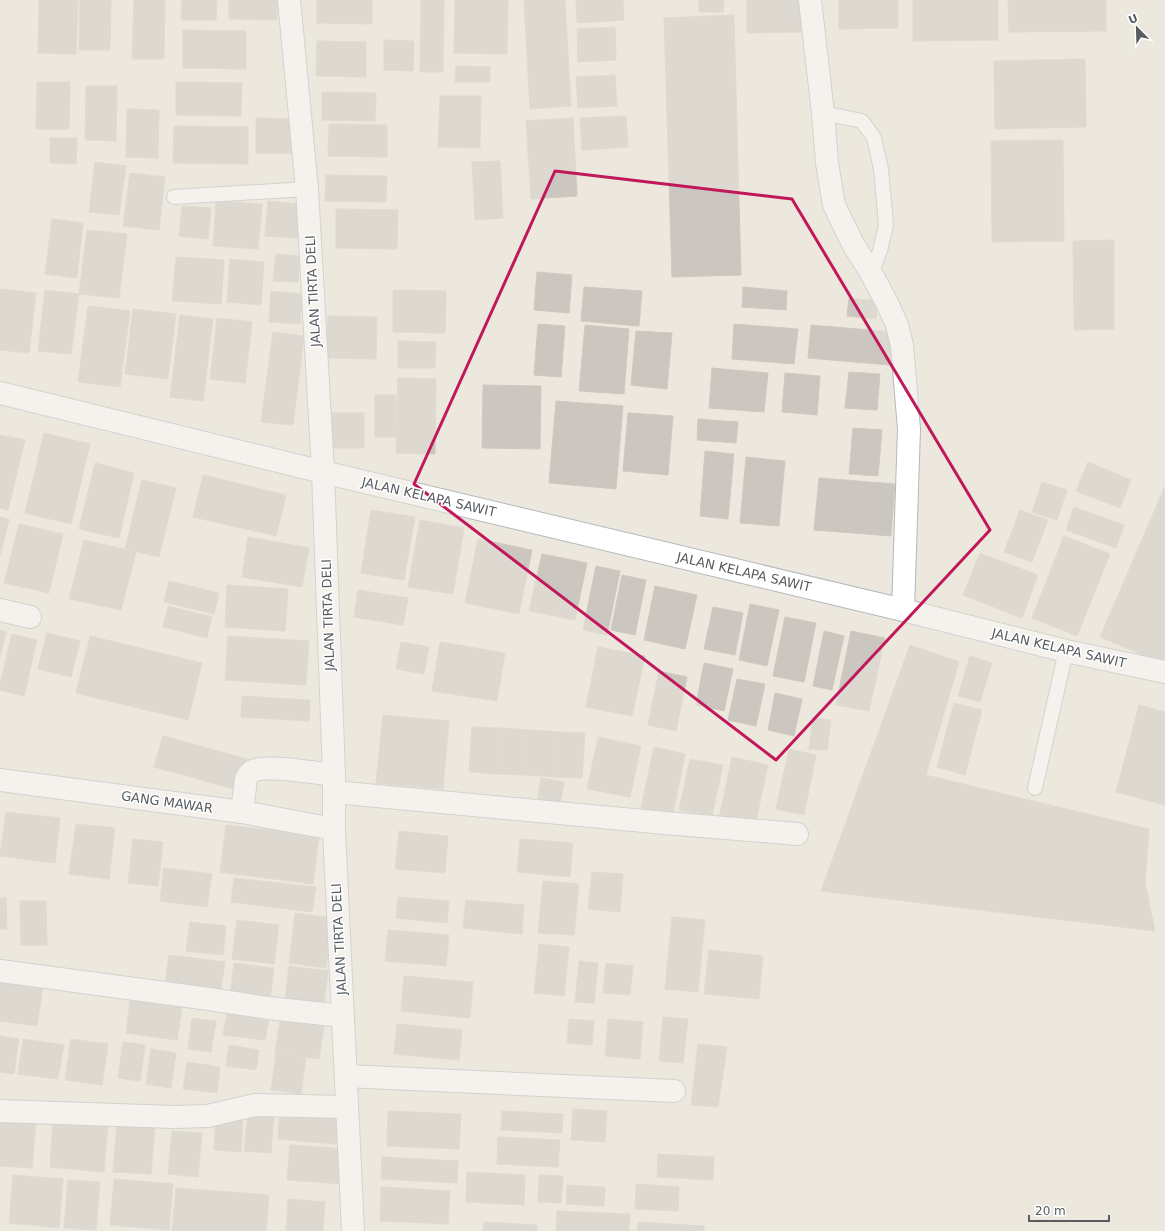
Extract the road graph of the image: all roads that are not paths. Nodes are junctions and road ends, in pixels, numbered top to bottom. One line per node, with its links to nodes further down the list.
1 (289, 0): 4 (street, JALAN TIRTA DELI)
2 (810, 0): 3 (street)
3 (824, 113): 6 (street); 6 (lane)
4 (307, 189): 5 (lane); 8 (street, JALAN TIRTA DELI)
5 (174, 198)
6 (871, 273): 10 (street)
7 (0, 393): 8 (street, JALAN KELAPA SAWIT)
8 (323, 472): 10 (street, JALAN KELAPA SAWIT); 15 (street, JALAN TIRTA DELI)
9 (0, 610): 11 (street)
10 (903, 610): 12 (street, JALAN KELAPA SAWIT)
11 (30, 617)
12 (1066, 651): 13 (street, JALAN KELAPA SAWIT); 16 (lane)
13 (1165, 672)
14 (0, 780): 17 (street, GANG MAWAR)
15 (334, 784): 17 (street); 18 (street, JALAN TIRTA DELI); 19 (street)
16 (1035, 788)
17 (242, 812): 18 (street, GANG MAWAR)
18 (334, 830): 21 (street, JALAN TIRTA DELI)
19 (797, 834)
20 (0, 971): 21 (street)
21 (343, 1016): 22 (street, JALAN TIRTA DELI)
22 (346, 1076): 23 (street); 24 (street, JALAN TIRTA DELI)
23 (674, 1091)
24 (347, 1107): 25 (street); 26 (street, JALAN TIRTA DELI)
25 (0, 1111)
26 (353, 1231)

